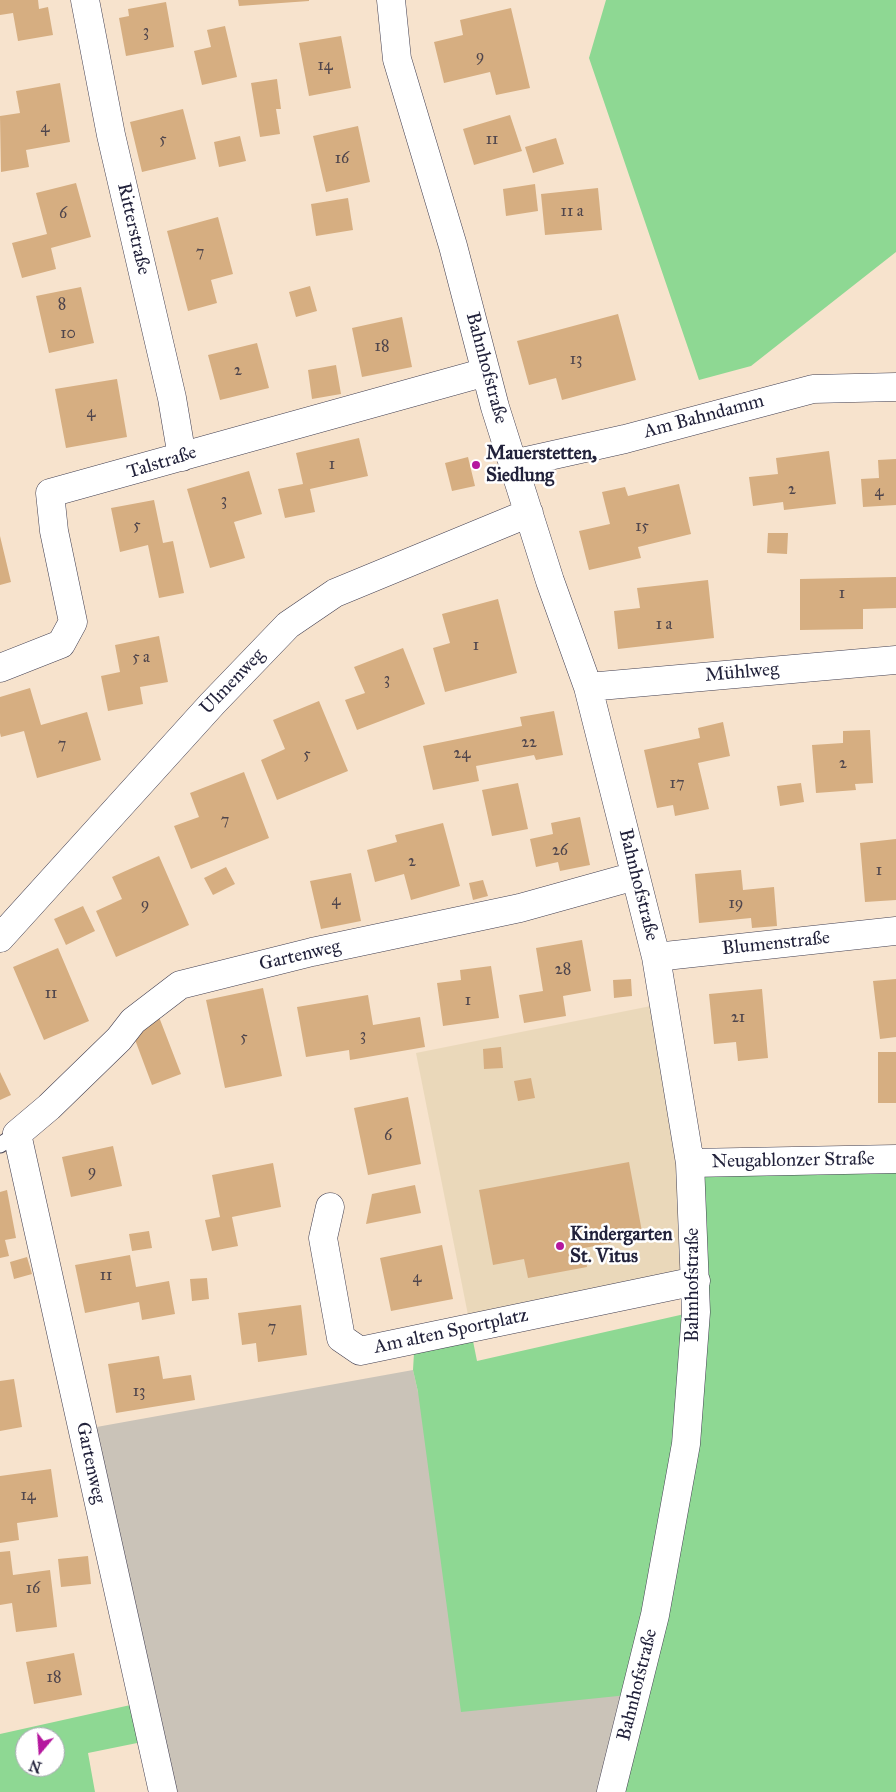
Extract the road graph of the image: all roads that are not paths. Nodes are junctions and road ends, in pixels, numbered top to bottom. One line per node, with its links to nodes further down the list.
1 (85, 0): 5 (street, Ritterstraße)
2 (391, 0): 3 (street, Bahnhofstraße)
3 (486, 372): 5 (street, Talstraße); 6 (street, Bahnhofstraße)
4 (896, 387): 6 (street, Am Bahndamm)
5 (182, 457): 9 (street, Talstraße)
6 (513, 464): 7 (street, Bahnhofstraße)
7 (529, 513): 10 (street, Bahnhofstraße); 13 (street, Ulmenweg)
8 (896, 660): 10 (street, Mühlweg)
9 (0, 668)
10 (588, 687): 11 (street, Bahnhofstraße)
11 (636, 876): 14 (street, Bahnhofstraße); 15 (street, Gartenweg)
12 (896, 931): 14 (street, Blumenstraße)
13 (0, 938)
14 (656, 957): 17 (street, Bahnhofstraße)
15 (9, 1139): 20 (street, Gartenweg)
16 (896, 1159): 17 (street, Neugablonzer Straße)
17 (690, 1163): 19 (street, Bahnhofstraße)
18 (330, 1207): 19 (street, Am alten Sportplatz)
19 (696, 1281): 21 (street, Bahnhofstraße)
20 (163, 1792)
21 (611, 1792)

